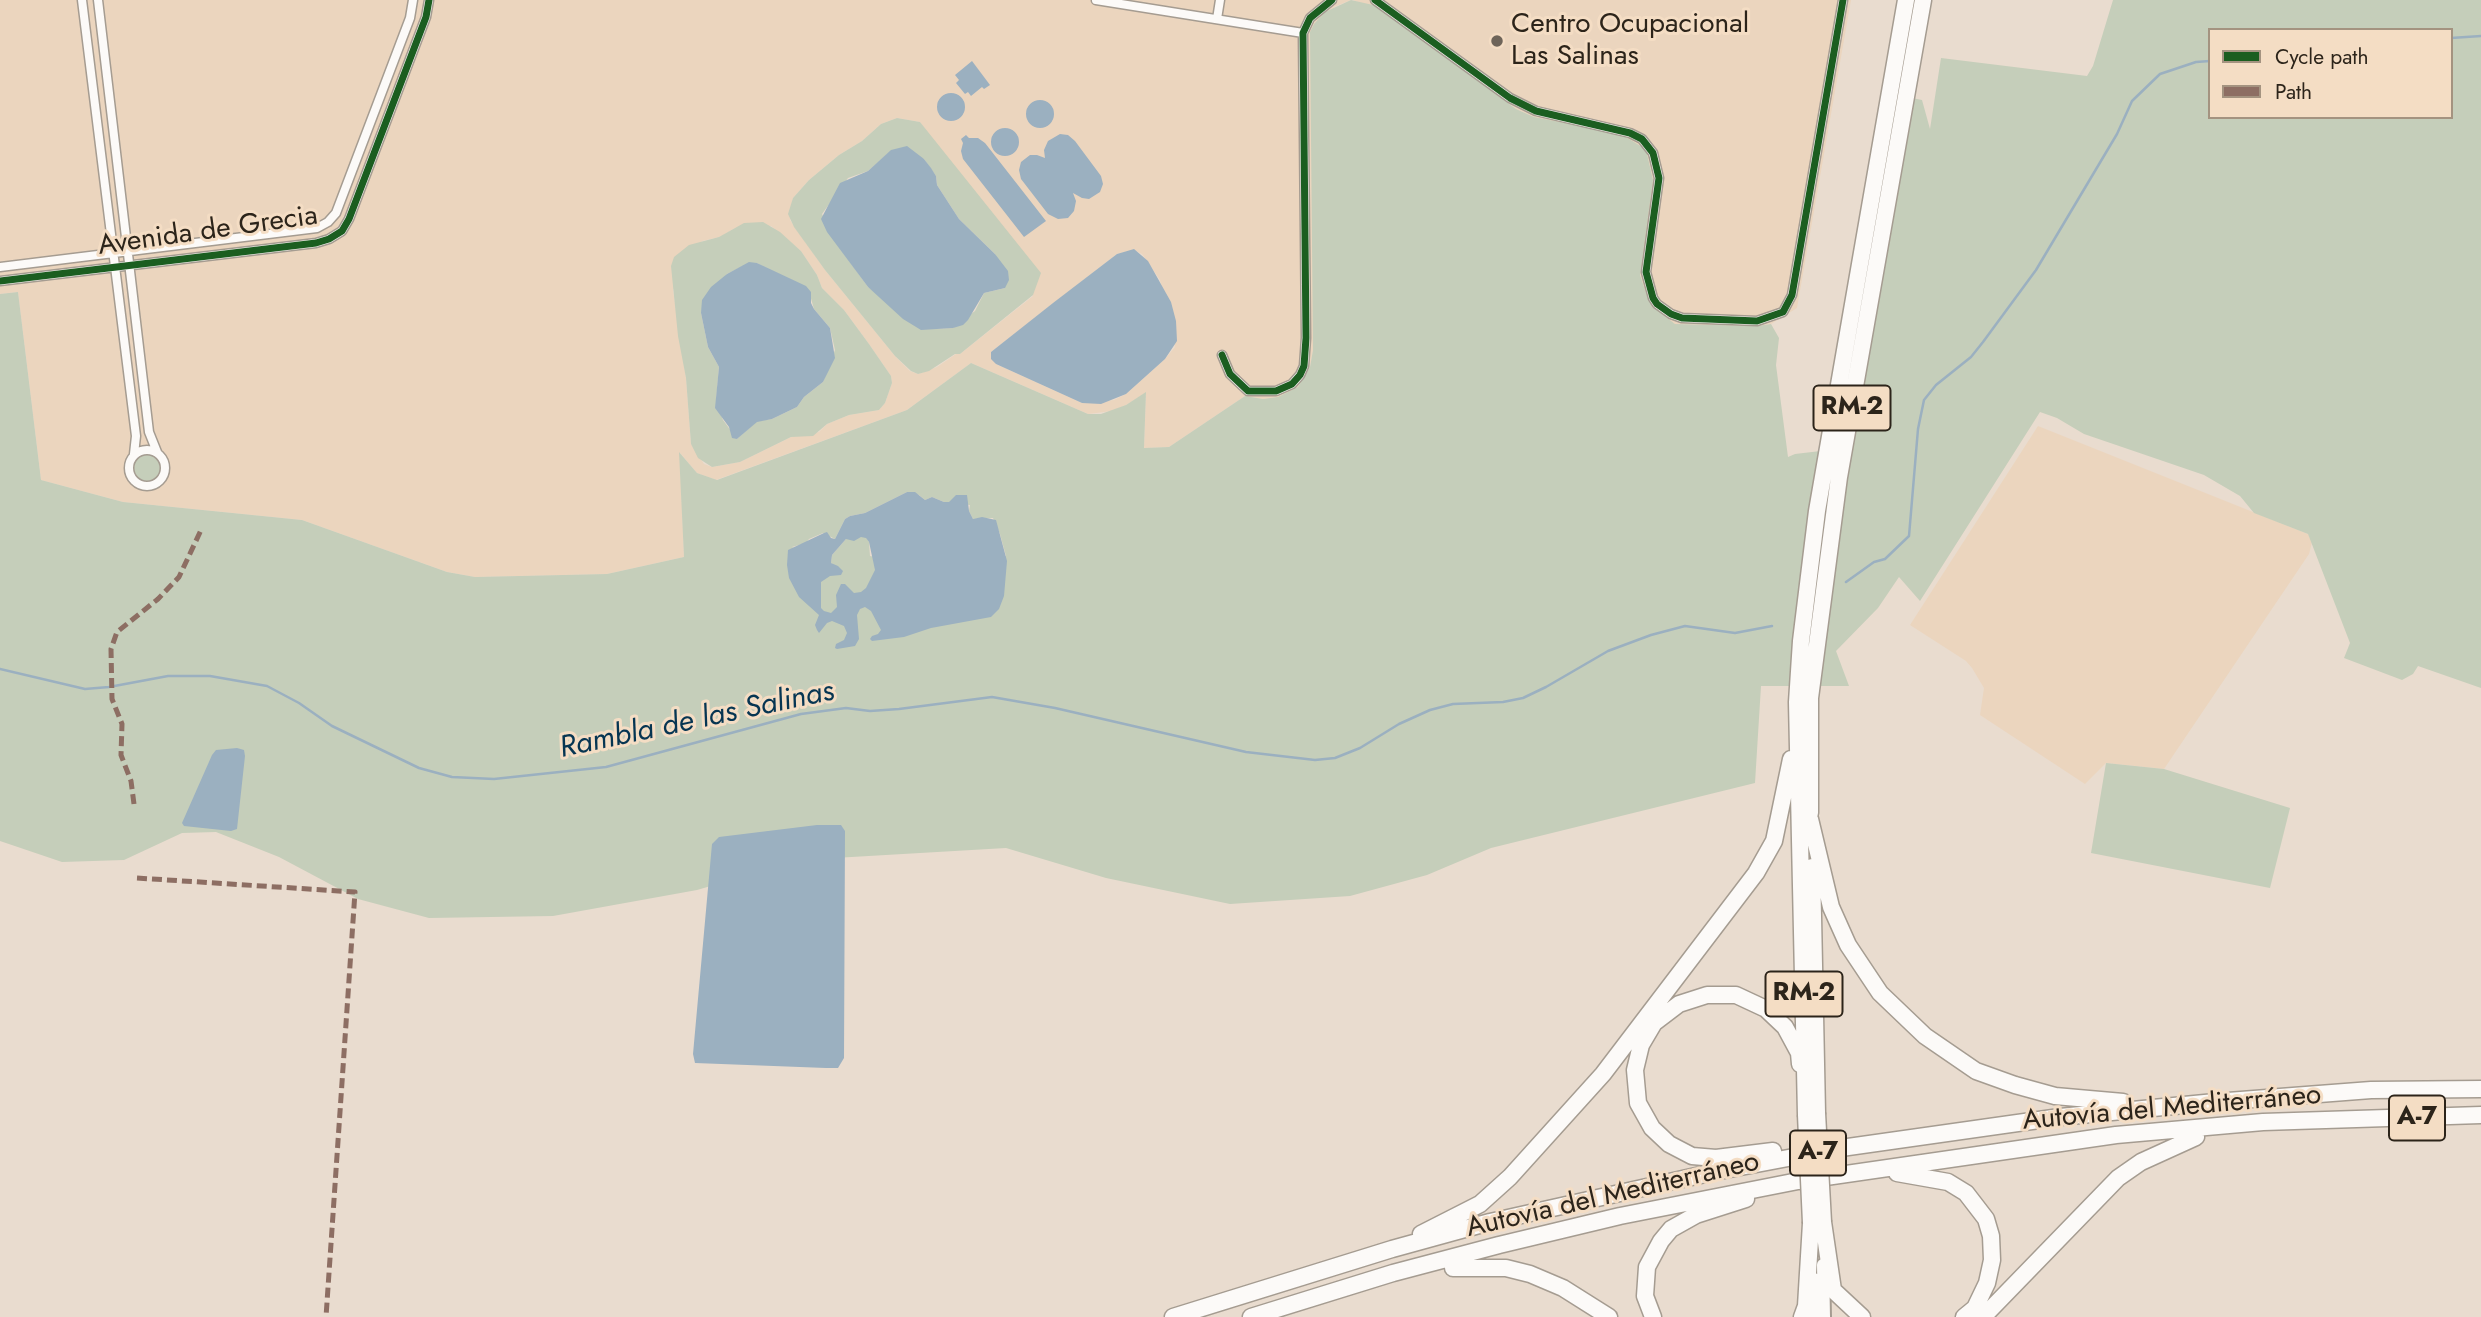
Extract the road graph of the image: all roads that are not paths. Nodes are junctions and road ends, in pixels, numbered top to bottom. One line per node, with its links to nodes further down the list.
1 (82, 0): 15 (street)
2 (98, 0): 14 (street)
3 (413, 0): 14 (street, Avenida de Grecia)
4 (429, 0): 16 (street, Avenida de Grecia)
5 (1096, 0): 12 (street)
6 (1220, 0): 12 (street)
7 (1332, 0): 13 (street)
8 (1375, 0): 9 (street)
9 (1843, 0)
10 (1906, 0): 23 (highway, RM-2)
11 (1923, 0): 24 (highway, RM-2)
12 (1217, 19): 13 (street)
13 (1303, 33): 20 (street)
14 (128, 251): 15 (street, Avenida de Grecia); 16 (street)
15 (113, 253): 17 (street, Avenida de Grecia); 18 (street)
16 (129, 264): 18 (street, Avenida de Grecia); 21 (street)
17 (0, 267)
18 (115, 267): 19 (street, Avenida de Grecia); 22 (street)
19 (0, 281)
20 (1222, 355)
21 (157, 452): 22 (street); 22 (street)
22 (134, 454)
23 (1797, 702): 28 (highway, RM-2); 35 (highway)
24 (1810, 819): 27 (highway); 28 (highway, RM-2)
25 (2481, 1089): 26 (highway, Autovía del Mediterráneo / A-7)
26 (2371, 1090): 27 (highway); 35 (highway, Autovía del Mediterráneo / A-7)
27 (2123, 1102): 28 (highway)
28 (1812, 1114): 34 (highway, RM-2, bridge)
29 (2481, 1115): 30 (highway, Autovía del Mediterráneo / A-7)
30 (2353, 1120): 31 (highway); 38 (highway, Autovía del Mediterráneo / A-7)
31 (2196, 1137): 32 (highway); 47 (highway)
32 (1897, 1172): 33 (highway); 46 (highway)
33 (1746, 1199): 36 (highway); 41 (highway)
34 (1817, 1222): 42 (highway); 43 (main road); 44 (main road); 45 (highway)
35 (1392, 1249): 37 (highway, Autovía del Mediterráneo / A-7)
36 (1453, 1268): 39 (highway); 40 (highway)
37 (1173, 1317)
38 (1251, 1317)
39 (1278, 1317)
40 (1609, 1317)
41 (1653, 1317)
42 (1802, 1317)
43 (1816, 1317)
44 (1824, 1317)
45 (1862, 1317)
46 (1964, 1317)
47 (1983, 1317)

